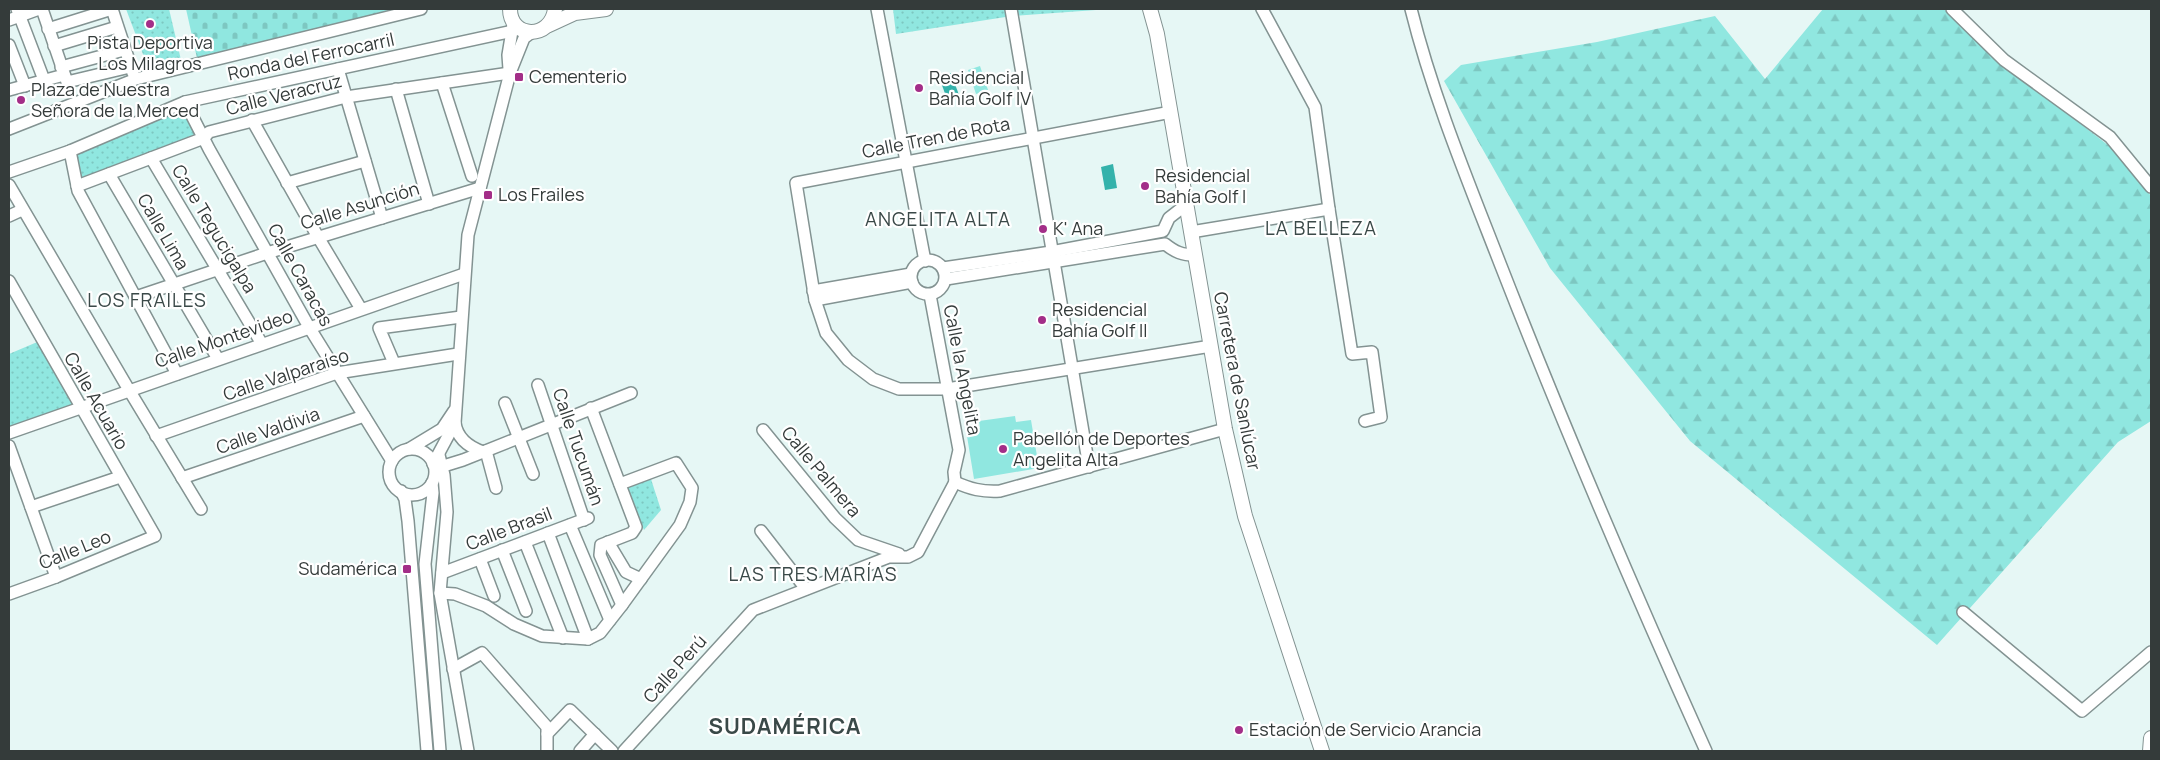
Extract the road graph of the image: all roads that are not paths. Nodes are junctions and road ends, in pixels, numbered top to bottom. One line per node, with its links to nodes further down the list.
1 (40, 9): 12 (street); 16 (street)
2 (112, 9): 15 (street); 16 (street)
3 (421, 9): 26 (street, Ronda del Ferrocarril)
4 (555, 9): 14 (main road)
5 (606, 9): 14 (main road)
6 (877, 9): 41 (street)
7 (1010, 9): 36 (street)
8 (1150, 9): 33 (main road, Carretera de Sanlúcar)
9 (1262, 9): 52 (street)
10 (1410, 9): 153 (street)
11 (1952, 9): 48 (street)
12 (15, 15): 25 (street)
13 (512, 20): 17 (main road); 22 (street, Ronda del Ferrocarril); 24 (street)
14 (549, 25): 17 (main road)
15 (118, 27): 19 (street); 20 (street)
16 (48, 29): 19 (street)
17 (532, 32): 24 (street)
18 (9, 45): 28 (street)
19 (54, 46): 23 (street)
20 (124, 50): 21 (street); 23 (street)
21 (130, 67): 23 (street); 26 (street)
22 (338, 69): 31 (street); 32 (street, Ronda del Ferrocarril)
23 (63, 71): 25 (street)
24 (510, 73): 27 (street, Calle Veracruz); 49 (street)
25 (44, 80): 28 (street)
26 (136, 80): 35 (street, Ronda del Ferrocarril)
27 (442, 83): 30 (street, Calle Veracruz); 44 (street)
28 (25, 86): 29 (street)
29 (9, 90)
30 (396, 90): 31 (street, Calle Veracruz); 50 (street)
31 (346, 97): 34 (street, Calle Veracruz); 40 (street)
32 (186, 102): 37 (street, Calle Caracas); 38 (street, Ronda del Ferrocarril)
33 (1171, 112): 36 (street, Calle Tren de Rota); 51 (main road, Carretera de Sanlúcar)
34 (252, 120): 37 (street, Calle Veracruz); 45 (street)
35 (9, 129)
36 (1032, 137): 41 (street, Calle Tren de Rota); 62 (street)
37 (204, 138): 39 (street, Calle Veracruz); 60 (street, Calle Caracas)
38 (70, 151): 42 (street, Ronda del Ferrocarril); 47 (street)
39 (151, 158): 43 (street, Calle Veracruz); 64 (street, Calle Tegucigalpa)
40 (365, 161): 45 (street); 55 (street)
41 (907, 161): 63 (street); 71 (street, Calle Tren de Rota)
42 (9, 172)
43 (109, 174): 47 (street, Calle Veracruz); 69 (street, Calle Lima)
44 (472, 176)
45 (287, 183): 58 (street)
46 (9, 185): 53 (street)
47 (77, 186): 72 (street)
48 (2151, 187)
49 (480, 188): 50 (street, Calle Asunción); 66 (street)
50 (429, 204): 55 (street, Calle Asunción)
51 (1187, 204): 56 (street); 57 (main road, Carretera de Sanlúcar)
52 (1329, 209): 57 (street); 93 (street)
53 (22, 210): 54 (street); 86 (street)
54 (9, 216)
55 (382, 218): 58 (street, Calle Asunción)
56 (1163, 231): 59 (street); 62 (street)
57 (1192, 232): 61 (main road, Carretera de Sanlúcar)
58 (318, 237): 60 (street, Calle Asunción); 73 (street)
59 (1165, 244): 61 (street); 62 (street)
60 (267, 252): 64 (street, Calle Asunción); 75 (street, Calle Caracas)
61 (1195, 255): 77 (main road, Carretera de Sanlúcar)
62 (1052, 258): 65 (street); 81 (street)
63 (925, 260): 65 (street); 67 (street)
64 (217, 269): 69 (street, Calle Asunción); 76 (street, Calle Tegucigalpa)
65 (944, 273): 70 (street)
66 (464, 274): 73 (street, Calle Montevideo); 74 (street)
67 (911, 278): 70 (street); 71 (street)
68 (9, 282): 89 (street, Calle Acuario)
69 (173, 284): 72 (street, Calle Asunción); 79 (street, Calle Lima)
70 (930, 295): 85 (street, Calle la Angelita)
71 (814, 296): 85 (street)
72 (136, 297): 83 (street)
73 (361, 309): 75 (street, Calle Montevideo)
74 (461, 317): 78 (street); 80 (street)
75 (309, 328): 76 (street, Calle Montevideo); 82 (street, Calle Caracas)
76 (262, 344): 79 (street, Calle Montevideo)
77 (1211, 346): 81 (street); 96 (main road, Carretera de Sanlúcar)
78 (458, 354): 80 (street, Calle Valparaíso); 91 (street)
79 (218, 359): 83 (street, Calle Montevideo)
80 (394, 364): 82 (street, Calle Valparaíso)
81 (1072, 370): 85 (street); 106 (street)
82 (337, 373): 92 (street, Calle Caracas); 99 (street, Calle Valparaíso)
83 (177, 374): 86 (street, Calle Montevideo)
84 (538, 385): 95 (street, Calle Tucumán)
85 (947, 389): 110 (street, Calle la Angelita)
86 (128, 390): 89 (street, Calle Montevideo); 99 (street)
87 (631, 393): 90 (street)
88 (506, 403): 100 (street)
89 (80, 408): 98 (street, Calle Montevideo); 108 (street, Calle Acuario)
90 (591, 408): 95 (street); 112 (street)
91 (454, 411): 94 (street); 102 (street)
92 (364, 416): 104 (street, Calle Caracas); 109 (street, Calle Valdivia)
93 (1365, 421)
94 (454, 423): 103 (street); 105 (street)
95 (552, 424): 100 (street); 117 (street, Calle Tucumán)
96 (1225, 429): 106 (street); 152 (main road, Carretera de Sanlúcar)
97 (763, 430): 125 (street, Calle Palmera)
98 (9, 433)
99 (156, 436): 109 (street)
100 (519, 438): 103 (street); 107 (street)
101 (9, 446): 115 (street)
102 (408, 449): 104 (street); 105 (street)
103 (484, 451): 105 (street); 113 (street)
104 (392, 461): 114 (street)
105 (437, 463): 111 (street); 127 (street)
106 (1089, 467): 110 (street)
107 (533, 474)
108 (120, 478): 115 (street); 121 (street, Calle Acuario)
109 (182, 478): 116 (street)
110 (955, 482): 125 (street)
111 (432, 483): 114 (street); 146 (street)
112 (620, 484): 123 (street); 129 (street)
113 (496, 488)
114 (401, 491): 145 (street)
115 (31, 507): 128 (street)
116 (201, 509)
117 (586, 519): 118 (street, Calle Brasil)
118 (570, 525): 120 (street, Calle Brasil); 137 (street)
119 (761, 530): 130 (street)
120 (548, 533): 122 (street, Calle Brasil); 139 (street)
121 (155, 536): 128 (street, Calle Leo)
122 (525, 542): 124 (street, Calle Brasil); 138 (street)
123 (608, 542): 129 (street); 134 (street)
124 (502, 550): 126 (street, Calle Brasil); 135 (street)
125 (908, 556): 130 (street)
126 (480, 559): 127 (street, Calle Brasil); 133 (street)
127 (442, 574): 132 (street)
128 (56, 577): 131 (street, Calle Leo)
129 (641, 579): 134 (street)
130 (806, 590): 151 (street, Calle Perú)
131 (9, 594)
132 (440, 594): 138 (street); 141 (street)
133 (494, 596)
134 (622, 605): 137 (street)
135 (526, 611)
136 (1963, 612): 140 (street)
137 (610, 620): 139 (street)
138 (563, 638): 139 (street)
139 (588, 639)
140 (2151, 652)
141 (453, 669): 142 (street); 147 (street)
142 (547, 734): 143 (street); 148 (street)
143 (595, 734): 149 (street); 150 (street)
144 (2151, 738): 154 (main road)
145 (427, 751)
146 (440, 751)
147 (468, 751)
148 (547, 751)
149 (580, 751)
150 (612, 751)
151 (624, 751)
152 (1322, 751)
153 (1706, 751)
154 (2150, 751)

